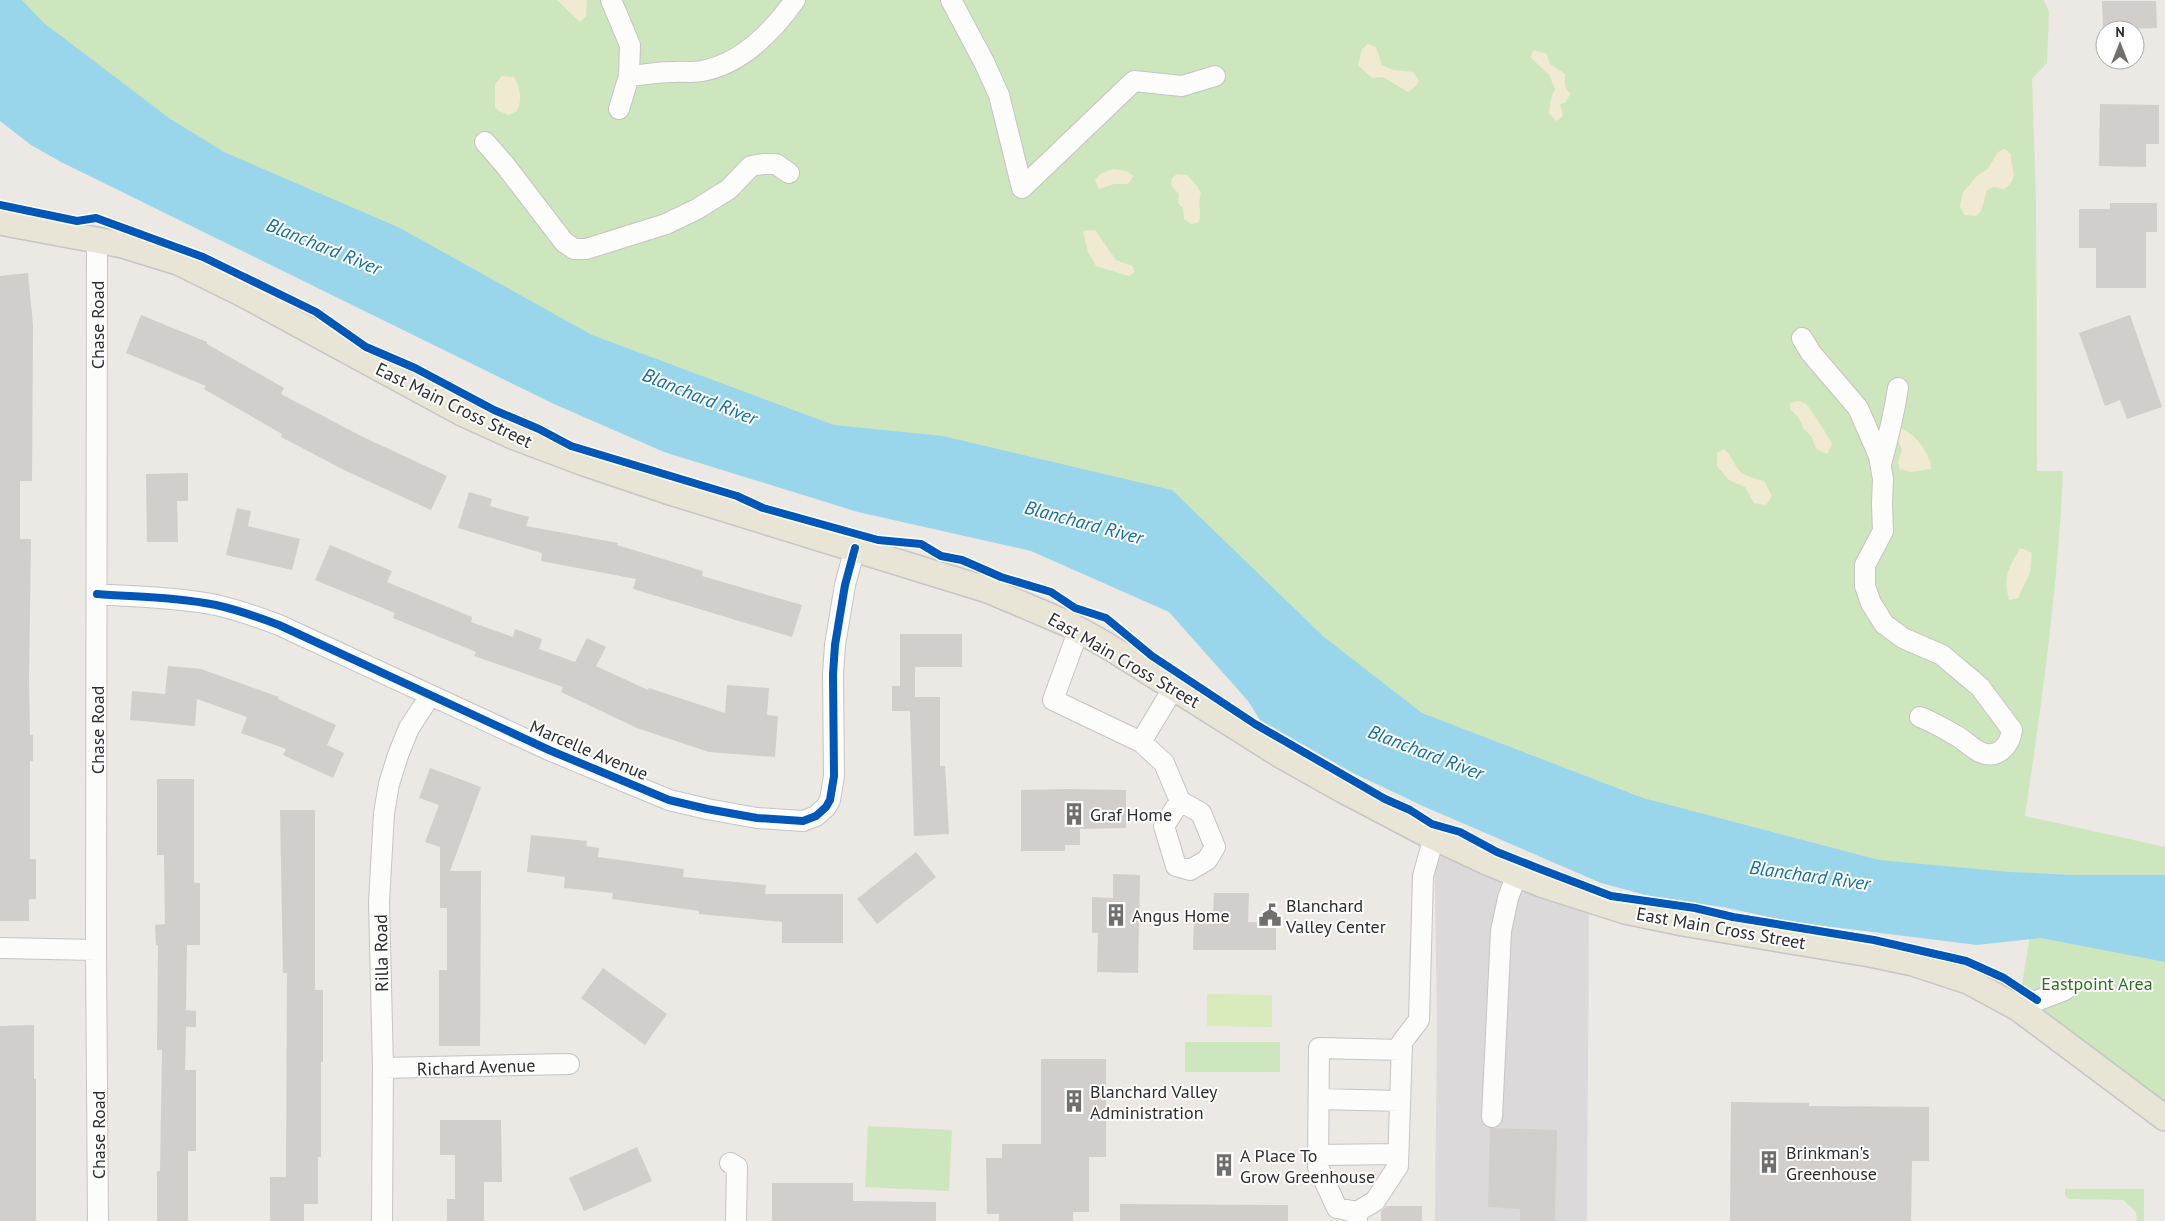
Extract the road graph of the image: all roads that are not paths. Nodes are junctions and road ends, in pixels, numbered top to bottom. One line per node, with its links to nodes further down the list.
1 (611, 0): 4 (street)
2 (795, 0): 4 (street)
3 (951, 0): 5 (street)
4 (629, 76): 6 (street)
5 (1215, 76)
6 (619, 109)
7 (484, 142): 8 (street)
8 (788, 173)
9 (0, 222): 10 (main road, East Main Cross Street)
10 (97, 239): 14 (main road, East Main Cross Street); 15 (street, Chase Road)
11 (1802, 338): 13 (street)
12 (1898, 388): 13 (street)
13 (1881, 465): 19 (street)
14 (855, 548): 16 (main road, East Main Cross Street); 18 (street, Marcelle Avenue)
15 (97, 594): 18 (street, Marcelle Avenue); 25 (street, Chase Road)
16 (1078, 629): 17 (main road, East Main Cross Street); 20 (street)
17 (1174, 688): 20 (street); 22 (main road, East Main Cross Street)
18 (430, 696): 30 (street, Rilla Road)
19 (1920, 717)
20 (1141, 742): 21 (street)
21 (1180, 801)
22 (1434, 837): 23 (main road, East Main Cross Street); 28 (street)
23 (1517, 874): 27 (main road, East Main Cross Street); 33 (street)
24 (0, 948): 25 (street)
25 (96, 950): 39 (street, Chase Road)
26 (2065, 990): 27 (street)
27 (2018, 1008): 34 (main road, East Main Cross Street)
28 (1402, 1050): 31 (street); 32 (street)
29 (568, 1064): 30 (street, Richard Avenue)
30 (383, 1068): 40 (street, Rilla Road)
31 (1319, 1099): 32 (street); 36 (street)
32 (1400, 1101): 35 (street)
33 (1492, 1117)
34 (2165, 1118)
35 (1398, 1154): 36 (street); 38 (street)
36 (1318, 1155): 38 (street)
37 (730, 1163): 41 (street)
38 (1357, 1217)
39 (98, 1221)
40 (382, 1221)
41 (736, 1221)

